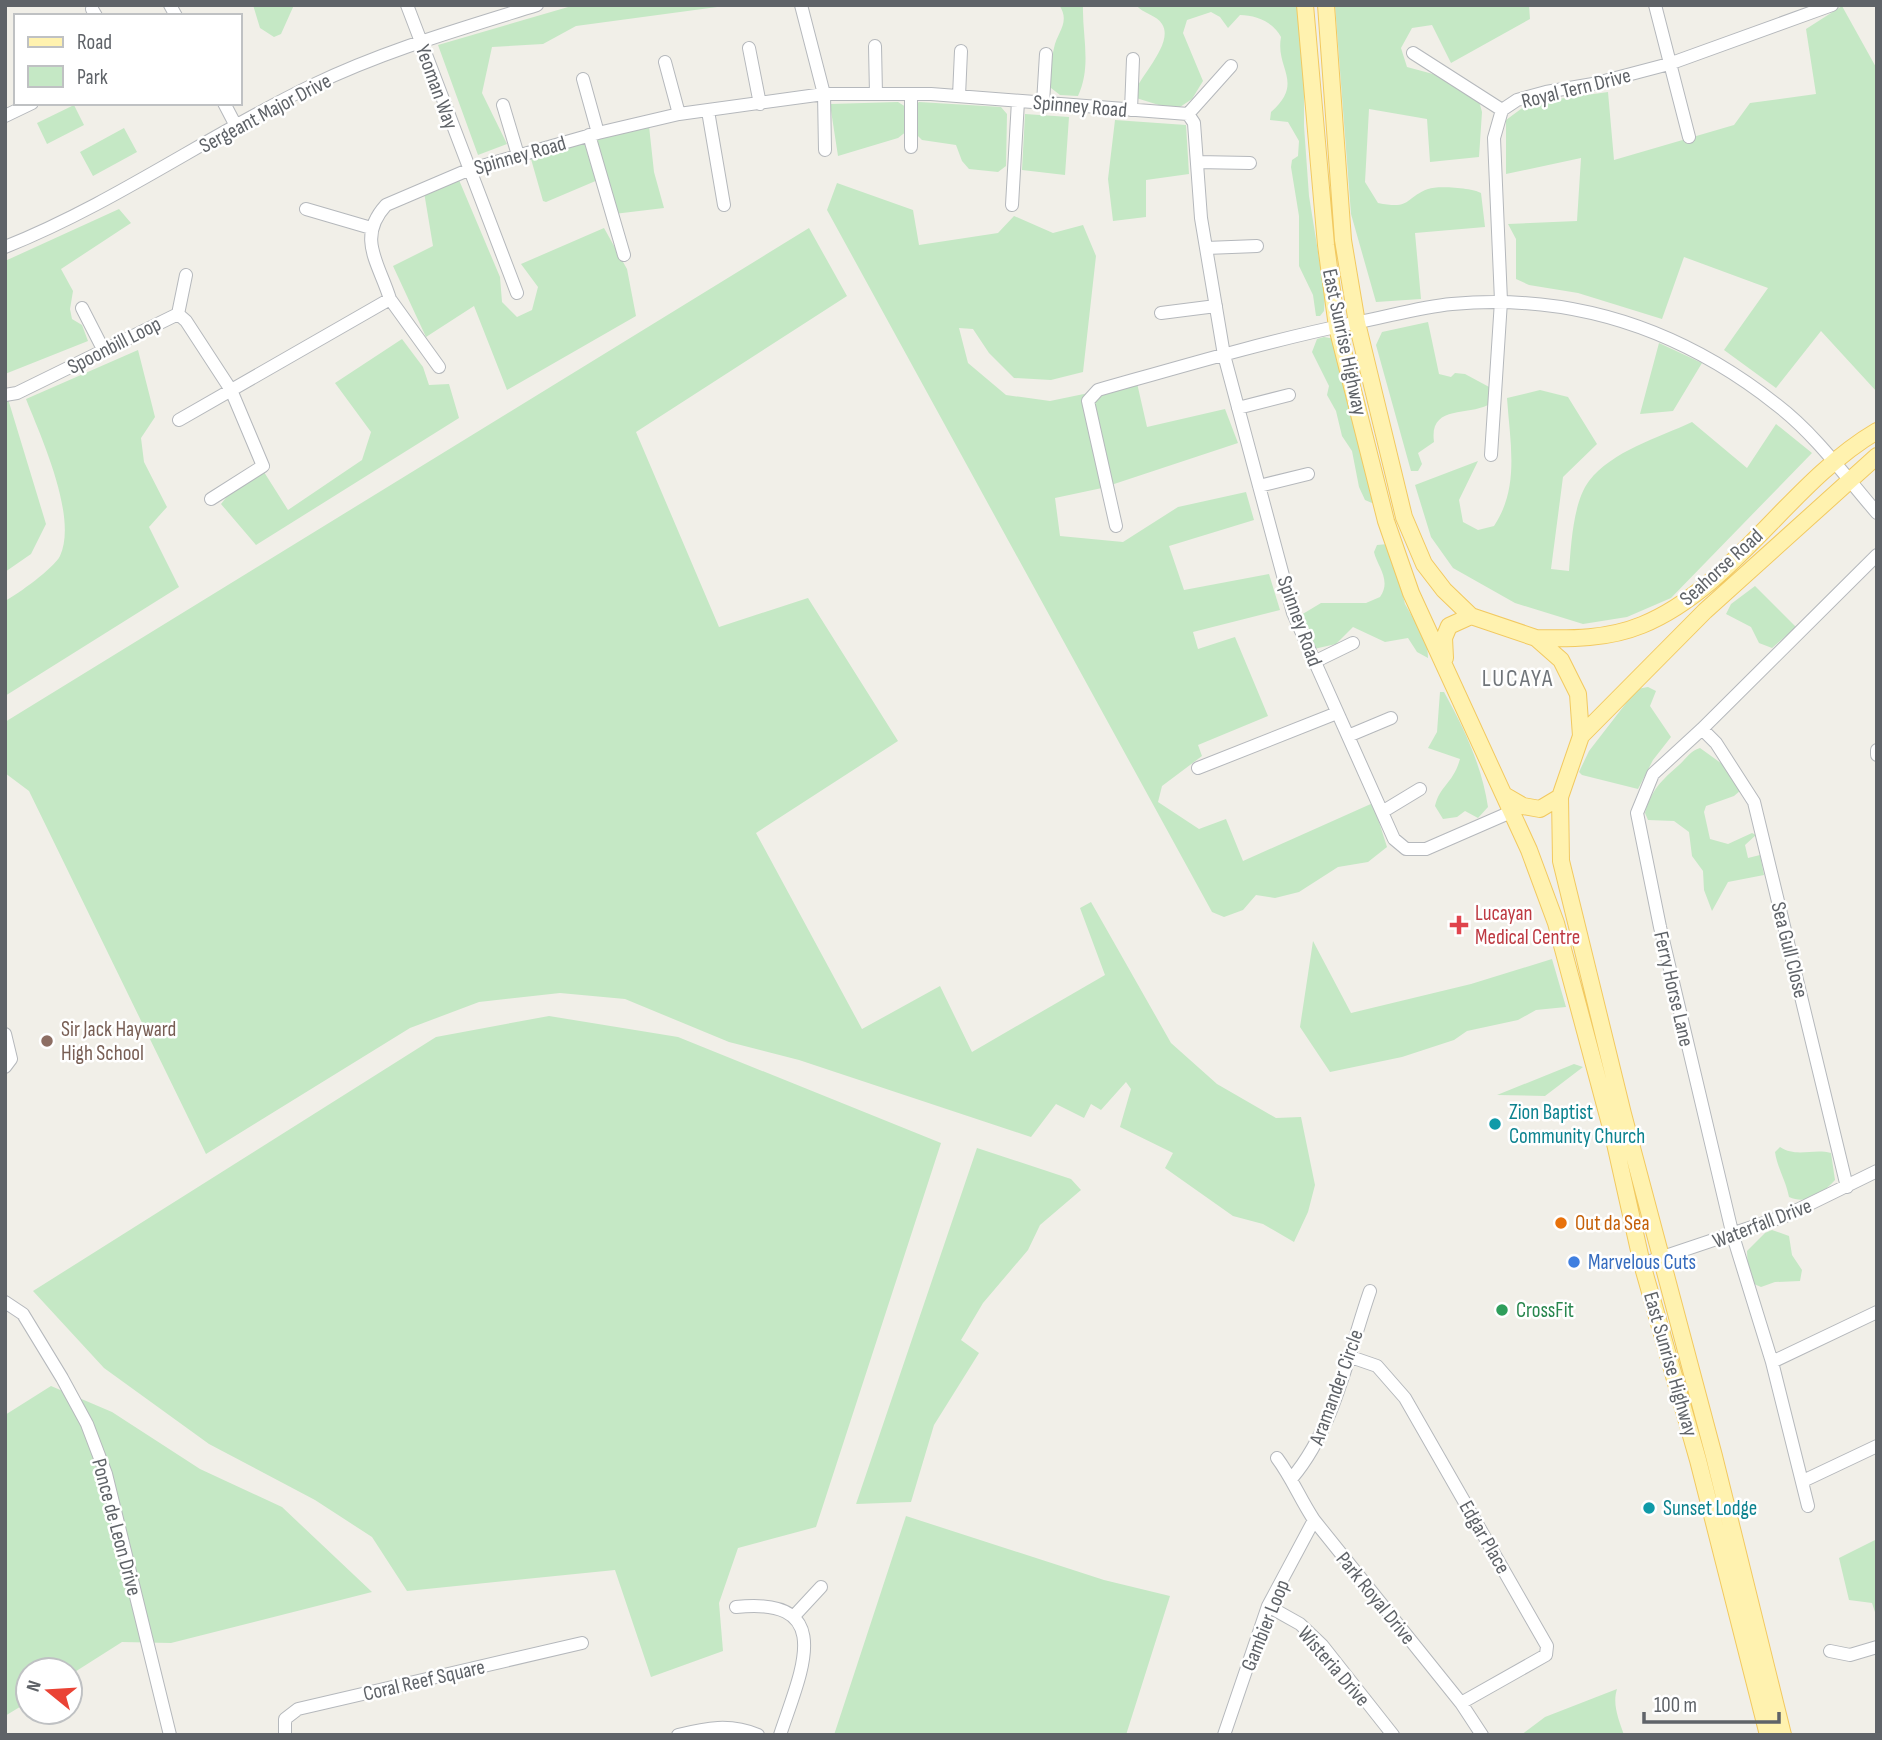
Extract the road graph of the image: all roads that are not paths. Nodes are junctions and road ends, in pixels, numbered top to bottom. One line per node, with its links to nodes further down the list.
1 (407, 5): 8 (street, Yeoman Way)
2 (537, 5): 8 (street, Sergeant Major Drive)
3 (801, 5): 19 (street)
4 (1305, 5): 61 (main road, East Sunrise Highway)
5 (1325, 5): 60 (main road, East Sunrise Highway)
6 (1655, 5): 16 (street)
7 (1832, 5): 16 (street, Royal Tern Drive)
8 (420, 41): 35 (street, Sergeant Major Drive); 43 (street, Yeoman Way)
9 (874, 46): 20 (street)
10 (749, 48): 25 (street)
11 (961, 51): 22 (street)
12 (1413, 53): 30 (street)
13 (1046, 54): 24 (street)
14 (1133, 60): 29 (street)
15 (665, 62): 32 (street)
16 (1670, 64): 30 (street, Royal Tern Drive); 37 (street)
17 (1231, 66): 33 (street)
18 (583, 79): 36 (street)
19 (824, 94): 20 (street, Spinney Road); 25 (street, Spinney Road); 39 (street)
20 (876, 94): 21 (street, Spinney Road)
21 (911, 94): 22 (street, Spinney Road); 38 (street)
22 (959, 96): 23 (street, Spinney Road)
23 (1018, 101): 24 (street, Spinney Road); 45 (street)
24 (1043, 103): 29 (street, Spinney Road)
25 (760, 104): 31 (street, Spinney Road)
26 (28, 105): 34 (street)
27 (225, 105): 35 (street)
28 (503, 105): 40 (street)
29 (1131, 110): 33 (street, Spinney Road)
30 (1502, 110): 55 (street, Royal Tern Drive)
31 (708, 111): 32 (street, Spinney Road); 44 (street)
32 (679, 114): 36 (street, Spinney Road)
33 (1188, 114): 41 (street, Spinney Road)
34 (5, 116)
35 (236, 126): 49 (street, Sergeant Major Drive)
36 (593, 134): 40 (street, Spinney Road); 51 (street)
37 (1689, 138)
38 (911, 147)
39 (825, 150)
40 (518, 155): 43 (street, Spinney Road)
41 (1198, 162): 42 (street); 50 (street, Spinney Road)
42 (1250, 163)
43 (468, 170): 47 (street, Spinney Road); 53 (street, Yeoman Way)
44 (724, 205)
45 (1012, 205)
46 (306, 209): 47 (street)
47 (371, 228): 54 (street)
48 (1257, 246): 50 (street)
49 (5, 247)
50 (1206, 248): 56 (street, Spinney Road)
51 (624, 255)
52 (186, 275): 59 (street)
53 (517, 293)
54 (390, 299): 64 (street); 65 (street)
55 (1501, 301): 60 (street); 71 (street, Royal Tern Drive); 73 (street)
56 (1216, 306): 58 (street); 63 (street, Spinney Road)
57 (82, 308): 62 (street)
58 (1161, 313)
59 (178, 314): 62 (street, Spoonbill Loop); 65 (street, Spoonbill Loop)
60 (1357, 323): 61 (street); 81 (main road, East Sunrise Highway)
61 (1337, 327): 63 (street); 85 (main road, East Sunrise Highway)
62 (104, 351): 66 (street, Spoonbill Loop)
63 (1224, 355): 68 (street, Spinney Road); 79 (street)
64 (439, 367)
65 (231, 390): 69 (street); 77 (street, Spoonbill Loop)
66 (5, 395)
67 (1289, 395): 68 (street)
68 (1238, 408): 76 (street, Spinney Road)
69 (179, 420)
70 (1877, 431): 73 (main road, Seahorse Road)
71 (1491, 455)
72 (1877, 456): 75 (main road, Seahorse Road)
73 (1835, 460): 75 (street); 82 (main road, Seahorse Road)
74 (1308, 474): 76 (street)
75 (1848, 480): 78 (street); 90 (main road, Seahorse Road)
76 (1259, 486): 84 (street, Spinney Road)
77 (211, 499)
78 (1877, 513)
79 (1116, 526)
80 (1877, 555): 88 (street, Ferry Horse Lane)
81 (1471, 616): 82 (main road); 85 (main road)
82 (1536, 638): 90 (main road)
83 (1353, 643): 84 (street)
84 (1314, 662): 86 (street, Spinney Road)
85 (1445, 664): 93 (main road, East Sunrise Highway)
86 (1337, 713): 89 (street, Spinney Road); 91 (street)
87 (1391, 718): 89 (street)
88 (1702, 729): 100 (street, Sea Gull Close); 101 (street, Ferry Horse Lane)
89 (1348, 736): 95 (street, Spinney Road)
90 (1581, 736): 94 (main road, East Sunrise Highway)
91 (1198, 768)
92 (1420, 789): 95 (street)
93 (1504, 795): 94 (main road); 96 (main road, East Sunrise Highway)
94 (1560, 797): 102 (main road, East Sunrise Highway)
95 (1382, 812): 96 (street, Spinney Road)
96 (1511, 812): 103 (main road, East Sunrise Highway)
97 (5, 1034): 98 (street)
98 (5, 1067)
99 (1877, 1171): 100 (street, Waterfall Drive)
100 (1847, 1187): 101 (street, Waterfall Drive)
101 (1733, 1236): 102 (street, Waterfall Drive); 108 (street, Ferry Horse Lane)
102 (1661, 1258): 103 (street, Waterfall Drive); 132 (main road, East Sunrise Highway)
103 (1642, 1264): 131 (main road, East Sunrise Highway)
104 (1370, 1291): 107 (street, Aramander Circle)
105 (5, 1302): 123 (street, Ponce de Leon Drive)
106 (1877, 1312): 108 (street)
107 (1348, 1356): 111 (street, Aramander Circle); 122 (street, Edgar Place)
108 (1772, 1362): 112 (street, Ferry Horse Lane)
109 (1877, 1446): 112 (street)
110 (1277, 1458): 111 (street, Park Royal Drive)
111 (1292, 1478): 114 (street, Park Royal Drive)
112 (1803, 1481): 113 (street, Ferry Horse Lane)
113 (1808, 1506)
114 (1314, 1520): 116 (street, Gambier Loop); 122 (street, Park Royal Drive)
115 (821, 1587): 118 (street)
116 (1268, 1606): 128 (street, Gambier Loop); 129 (street, Wisteria Drive)
117 (736, 1607): 118 (street)
118 (795, 1615): 127 (street)
119 (582, 1643): 124 (street, Coral Reef Square)
120 (1877, 1647): 121 (street)
121 (1830, 1651)
122 (1461, 1703): 130 (street, Park Royal Drive)
123 (170, 1735)
124 (285, 1735)
125 (678, 1735): 126 (street)
126 (758, 1735)
127 (780, 1735)
128 (1224, 1735)
129 (1392, 1735)
130 (1482, 1735)
131 (1768, 1735)
132 (1783, 1735)

